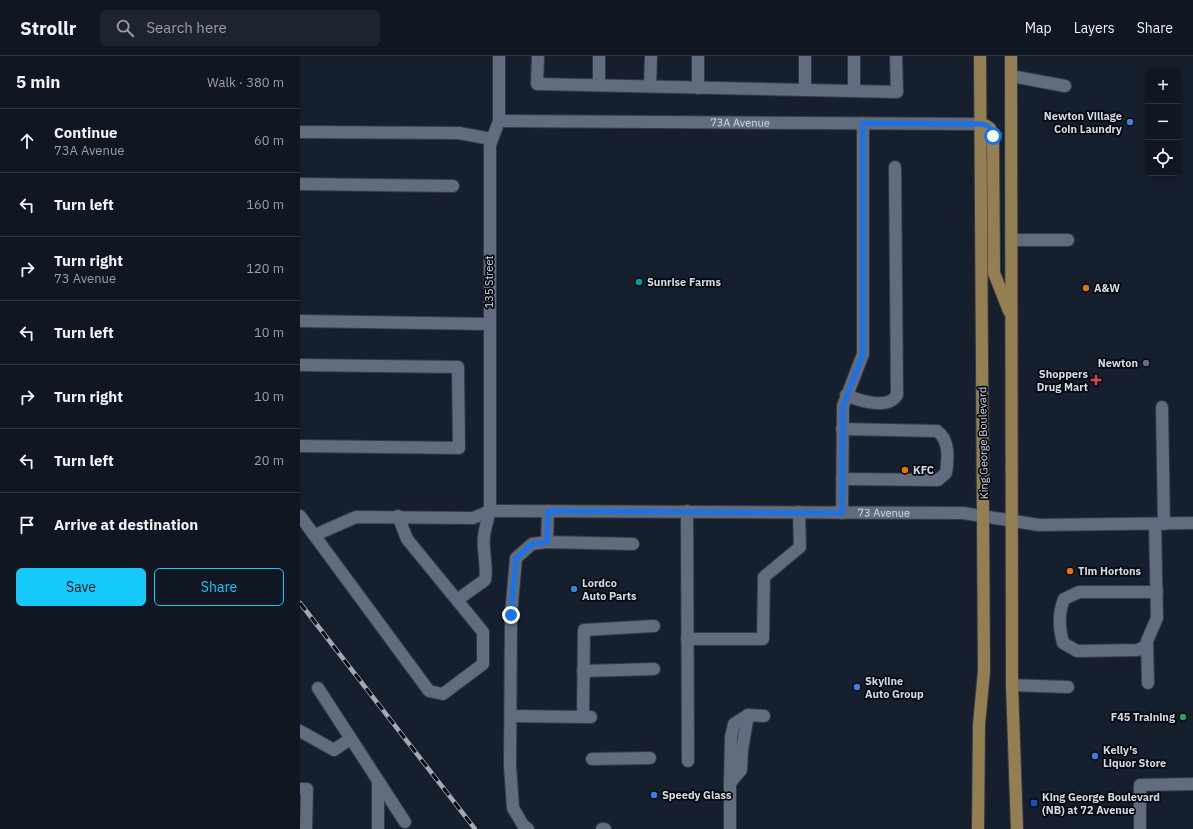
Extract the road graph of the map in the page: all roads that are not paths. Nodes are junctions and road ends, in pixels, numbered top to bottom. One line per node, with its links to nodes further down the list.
1 (498, 56): 18 (street, 135 Street)
2 (538, 56): 12 (street)
3 (599, 56): 12 (street)
4 (651, 56): 13 (street)
5 (698, 56): 15 (street)
6 (805, 56): 16 (street)
7 (854, 56): 17 (street)
8 (896, 56): 17 (street)
9 (980, 56): 20 (main road, King George Boulevard)
10 (1011, 56): 11 (main road)
11 (1011, 76): 14 (street); 26 (main road)
12 (599, 85): 13 (street)
13 (650, 86): 15 (street)
14 (1065, 86)
15 (698, 88): 16 (street)
16 (805, 90): 17 (street)
17 (854, 91)
18 (499, 120): 19 (street, 73A Avenue); 22 (street, 135 Street)
19 (863, 123): 20 (street, 73A Avenue); 32 (street)
20 (981, 124): 28 (main road); 44 (main road, King George Boulevard)
21 (300, 132): 22 (street)
22 (491, 139): 30 (street, 135 Street)
23 (895, 167): 32 (street)
24 (300, 184): 25 (street)
25 (454, 186)
26 (1011, 240): 27 (street); 28 (main road)
27 (1068, 240)
28 (1012, 318): 45 (main road)
29 (300, 321): 30 (street)
30 (489, 324): 37 (street, 135 Street)
31 (300, 365): 35 (street)
32 (846, 395): 34 (street)
33 (1162, 407): 47 (street)
34 (842, 429): 36 (street); 36 (street)
35 (300, 446)
36 (842, 479): 41 (street)
37 (490, 510): 38 (street, 73 Avenue); 43 (street); 52 (street, 135 Street)
38 (548, 511): 39 (street, 73 Avenue); 49 (street)
39 (687, 511): 40 (street, 73 Avenue); 54 (street)
40 (799, 512): 41 (street, 73 Avenue); 54 (street)
41 (842, 513): 44 (street, 73 Avenue)
42 (300, 516): 48 (street)
43 (398, 516): 48 (street); 52 (street)
44 (983, 516): 45 (street, 73 Avenue); 77 (main road, King George Boulevard)
45 (1013, 522): 47 (street, 73 Avenue); 59 (main road)
46 (1193, 523): 47 (street, 73 Avenue)
47 (1159, 524): 51 (street)
48 (315, 535): 52 (street)
49 (547, 542): 50 (street); 62 (street)
50 (633, 544)
51 (1157, 592): 55 (street); 55 (street)
52 (456, 600)
53 (654, 626): 57 (street)
54 (687, 639): 68 (street)
55 (1147, 645): 58 (street)
56 (654, 669): 57 (street)
57 (583, 671): 62 (street)
58 (1148, 683)
59 (1012, 686): 60 (street); 78 (main road)
60 (1068, 687)
61 (318, 688): 65 (street)
62 (511, 716): 75 (street)
63 (764, 716): 76 (street)
64 (300, 731): 65 (street)
65 (350, 739): 69 (street)
66 (650, 758): 67 (street)
67 (592, 759)
68 (688, 761)
69 (378, 782): 72 (street); 74 (street)
70 (1193, 784): 79 (street)
71 (300, 789): 73 (street)
72 (405, 822)
73 (306, 829)
74 (378, 829)
75 (528, 829)
76 (730, 829)
77 (978, 829)
78 (1017, 829)
79 (1140, 829)

